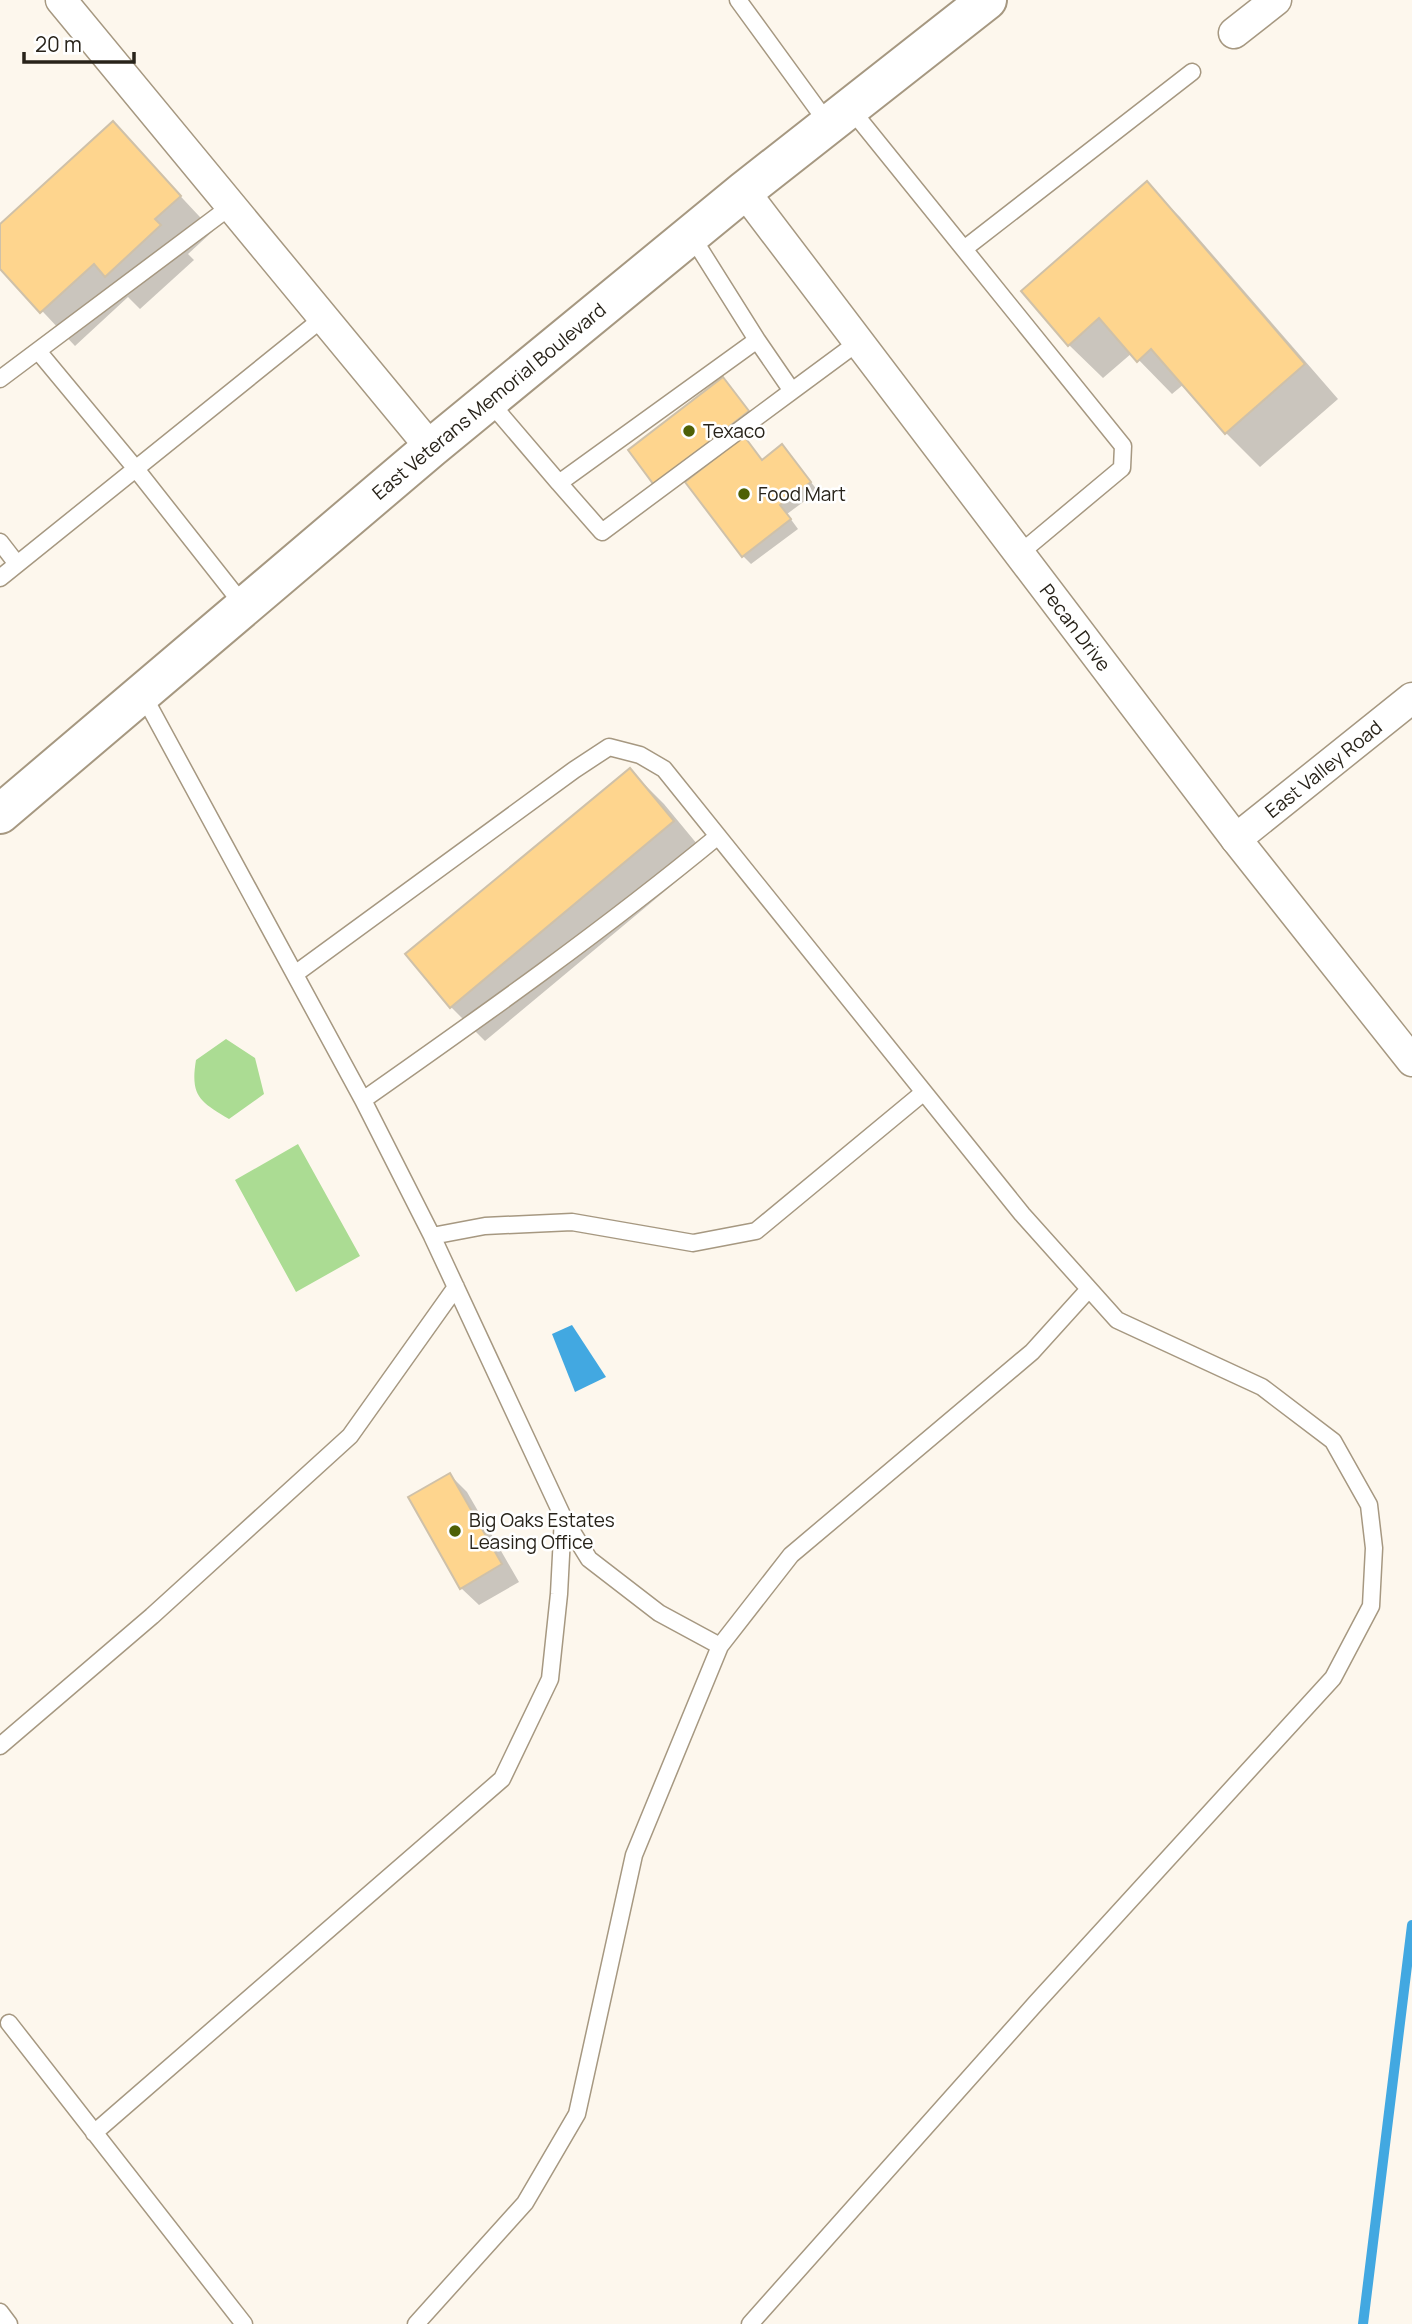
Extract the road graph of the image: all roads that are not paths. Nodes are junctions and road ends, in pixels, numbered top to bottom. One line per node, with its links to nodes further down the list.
1 (61, 0): 9 (street)
2 (738, 0): 7 (lane)
3 (987, 0): 7 (main road, East Veterans Memorial Boulevard)
4 (1275, 0): 5 (street)
5 (1234, 33)
6 (1192, 72): 11 (lane)
7 (839, 116): 8 (main road, East Veterans Memorial Boulevard); 11 (lane)
8 (744, 191): 10 (main road, East Veterans Memorial Boulevard); 14 (street, Pecan Drive)
9 (231, 206): 12 (street); 15 (lane)
10 (691, 235): 13 (lane); 18 (main road, East Veterans Memorial Boulevard)
11 (964, 249): 23 (lane)
12 (323, 318): 19 (street); 20 (lane)
13 (757, 340): 17 (lane); 21 (lane)
14 (858, 343): 17 (lane); 23 (street, Pecan Drive)
15 (38, 351): 16 (lane); 20 (lane)
16 (0, 379)
17 (792, 391): 21 (lane)
18 (489, 401): 19 (main road, East Veterans Memorial Boulevard); 21 (lane)
19 (431, 448): 26 (main road, East Veterans Memorial Boulevard)
20 (136, 469): 24 (lane); 26 (lane)
21 (559, 483)
22 (0, 542): 24 (lane)
23 (1019, 554): 31 (street, Pecan Drive)
24 (17, 564): 25 (lane)
25 (0, 578)
26 (244, 606): 27 (main road, East Veterans Memorial Boulevard)
27 (142, 693): 29 (main road, East Veterans Memorial Boulevard); 32 (lane)
28 (1412, 698): 31 (street, East Valley Road)
29 (0, 814)
30 (718, 836): 32 (lane); 34 (lane); 35 (lane)
31 (1236, 839): 33 (street, Pecan Drive)
32 (295, 974): 35 (lane)
33 (1412, 1061)
34 (924, 1092): 36 (lane); 38 (lane)
35 (363, 1100): 36 (lane)
36 (432, 1236): 37 (lane)
37 (456, 1287): 39 (lane); 41 (lane)
38 (1089, 1289): 40 (lane); 48 (lane)
39 (563, 1517): 40 (lane); 43 (lane)
40 (720, 1646): 47 (lane)
41 (0, 1746)
42 (9, 2023): 43 (lane)
43 (94, 2133): 46 (lane)
44 (0, 2312): 45 (lane)
45 (9, 2324)
46 (244, 2324)
47 (416, 2324)
48 (750, 2324)

